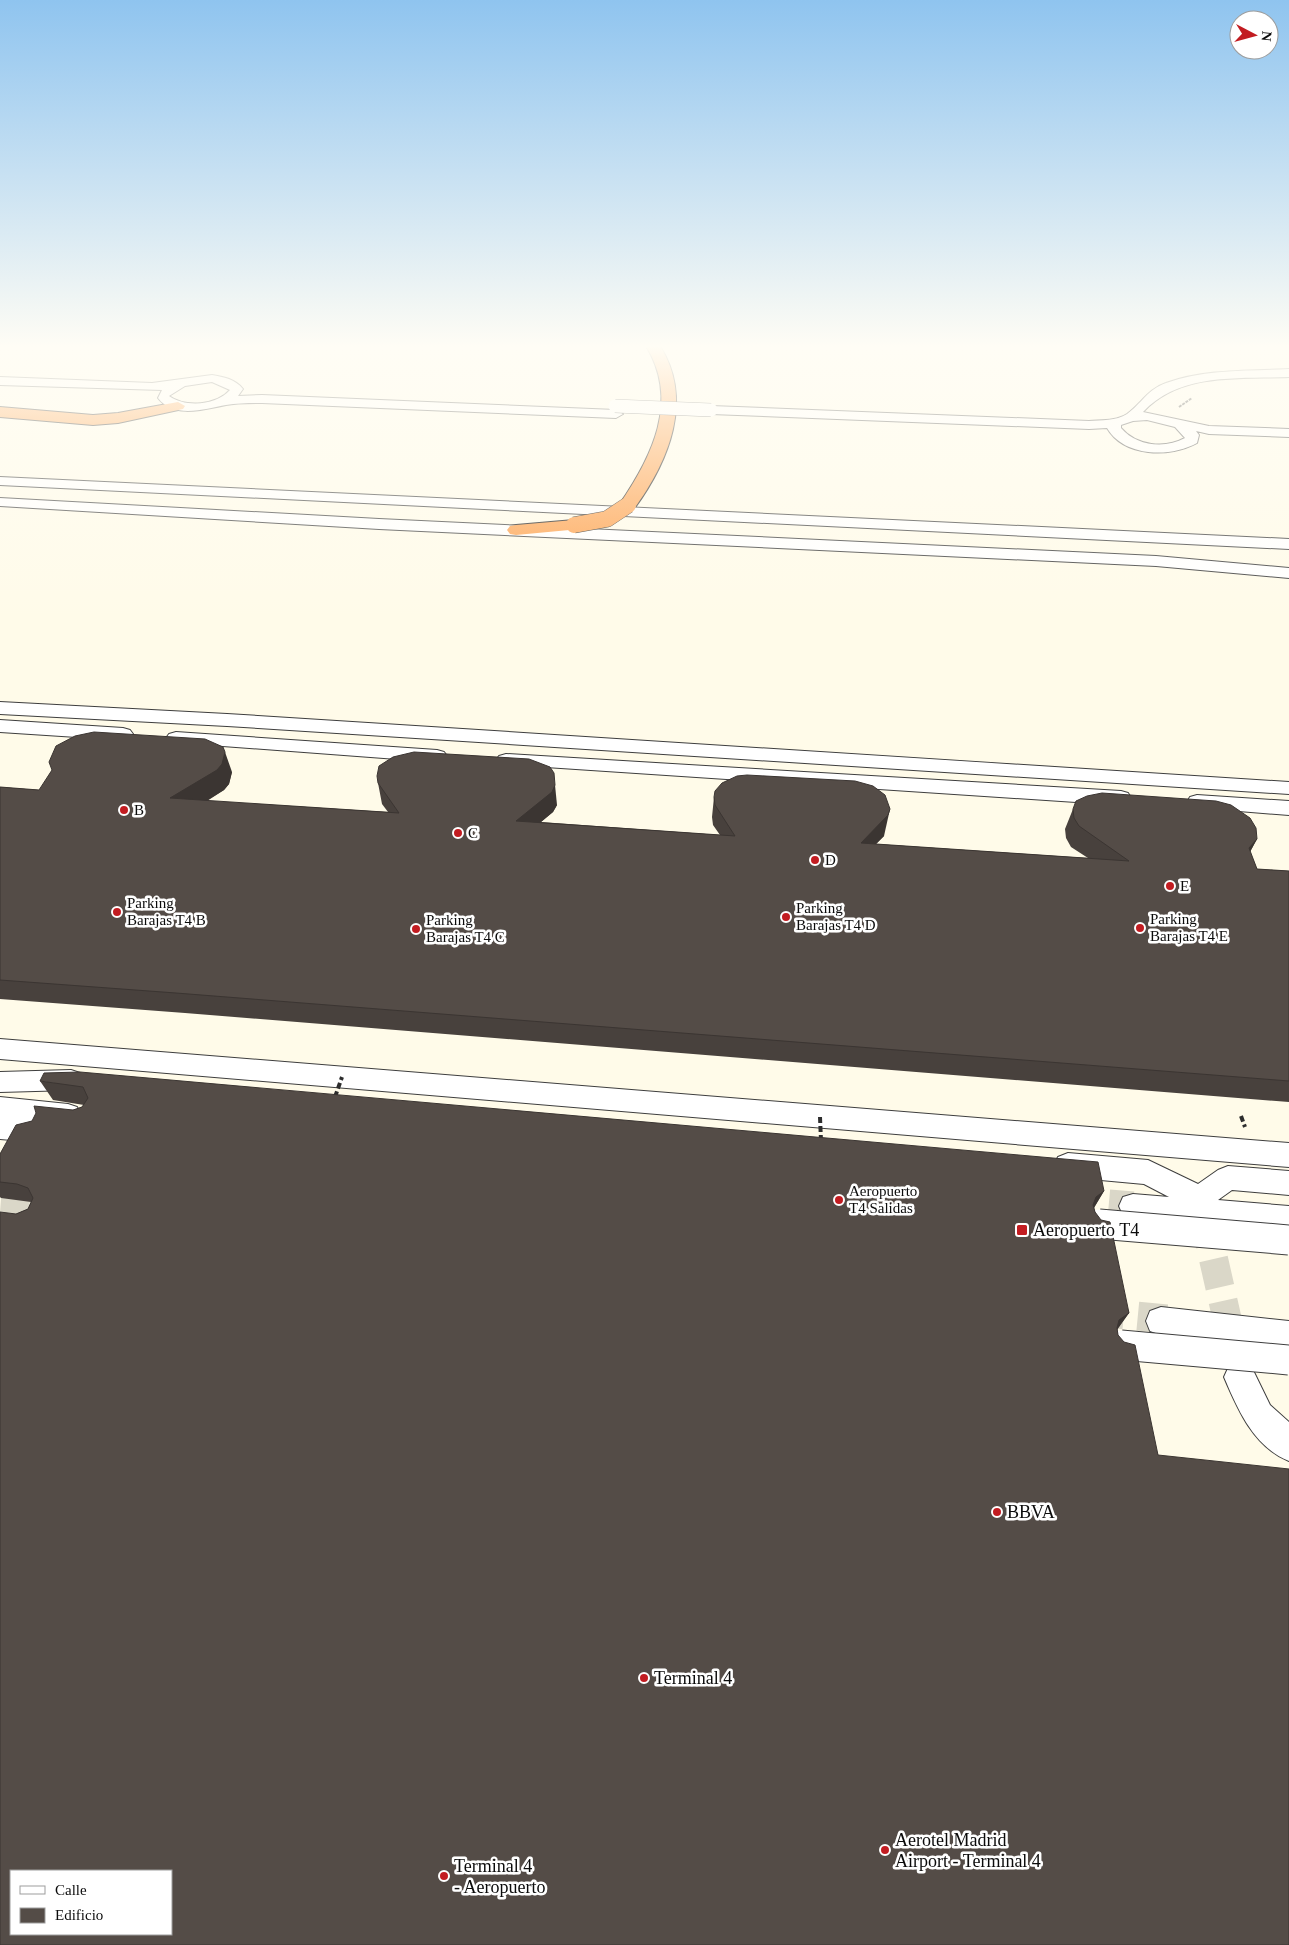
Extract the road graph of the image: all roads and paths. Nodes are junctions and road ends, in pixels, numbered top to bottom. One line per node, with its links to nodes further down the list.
1 (662, 437): 12 (highway, bridge)
2 (1110, 437): 5 (street)
3 (1121, 437): 5 (street)
4 (1192, 437): 6 (street)
5 (1124, 439): 6 (street)
6 (1192, 440): 7 (street)
7 (1289, 442)
8 (0, 480): 13 (street)
9 (0, 494): 11 (street)
10 (0, 502): 11 (street)
11 (108, 506): 12 (street)
12 (516, 530): 14 (street)
13 (1205, 540): 14 (street); 15 (street)
14 (781, 541): 16 (street)
15 (1289, 544)
16 (1289, 573)
17 (0, 708): 21 (street)
18 (0, 726): 19 (street)
19 (458, 758)
20 (487, 759): 22 (street)
21 (1289, 788)
22 (1140, 799)
23 (1179, 801): 24 (street)
24 (1289, 808)
25 (0, 1049): 26 (street)
26 (342, 1077): 28 (path, bridge); 32 (street)
27 (0, 1082): 30 (street)
28 (333, 1104)
29 (0, 1108): 31 (street)
30 (432, 1109)
31 (85, 1116)
32 (820, 1117): 35 (path, bridge); 36 (street)
33 (0, 1128): 34 (street)
34 (35, 1131)
35 (821, 1146)
36 (1289, 1155)
37 (1048, 1163): 38 (street)
38 (1289, 1183)
39 (1133, 1206): 40 (street)
40 (1289, 1218)
41 (1099, 1224): 42 (street, bridge)
42 (1289, 1240)
43 (1161, 1321): 44 (street)
44 (1289, 1336)
45 (1121, 1345): 46 (street, bridge)
46 (1289, 1360)
47 (1240, 1377): 48 (street)
48 (1289, 1445)

